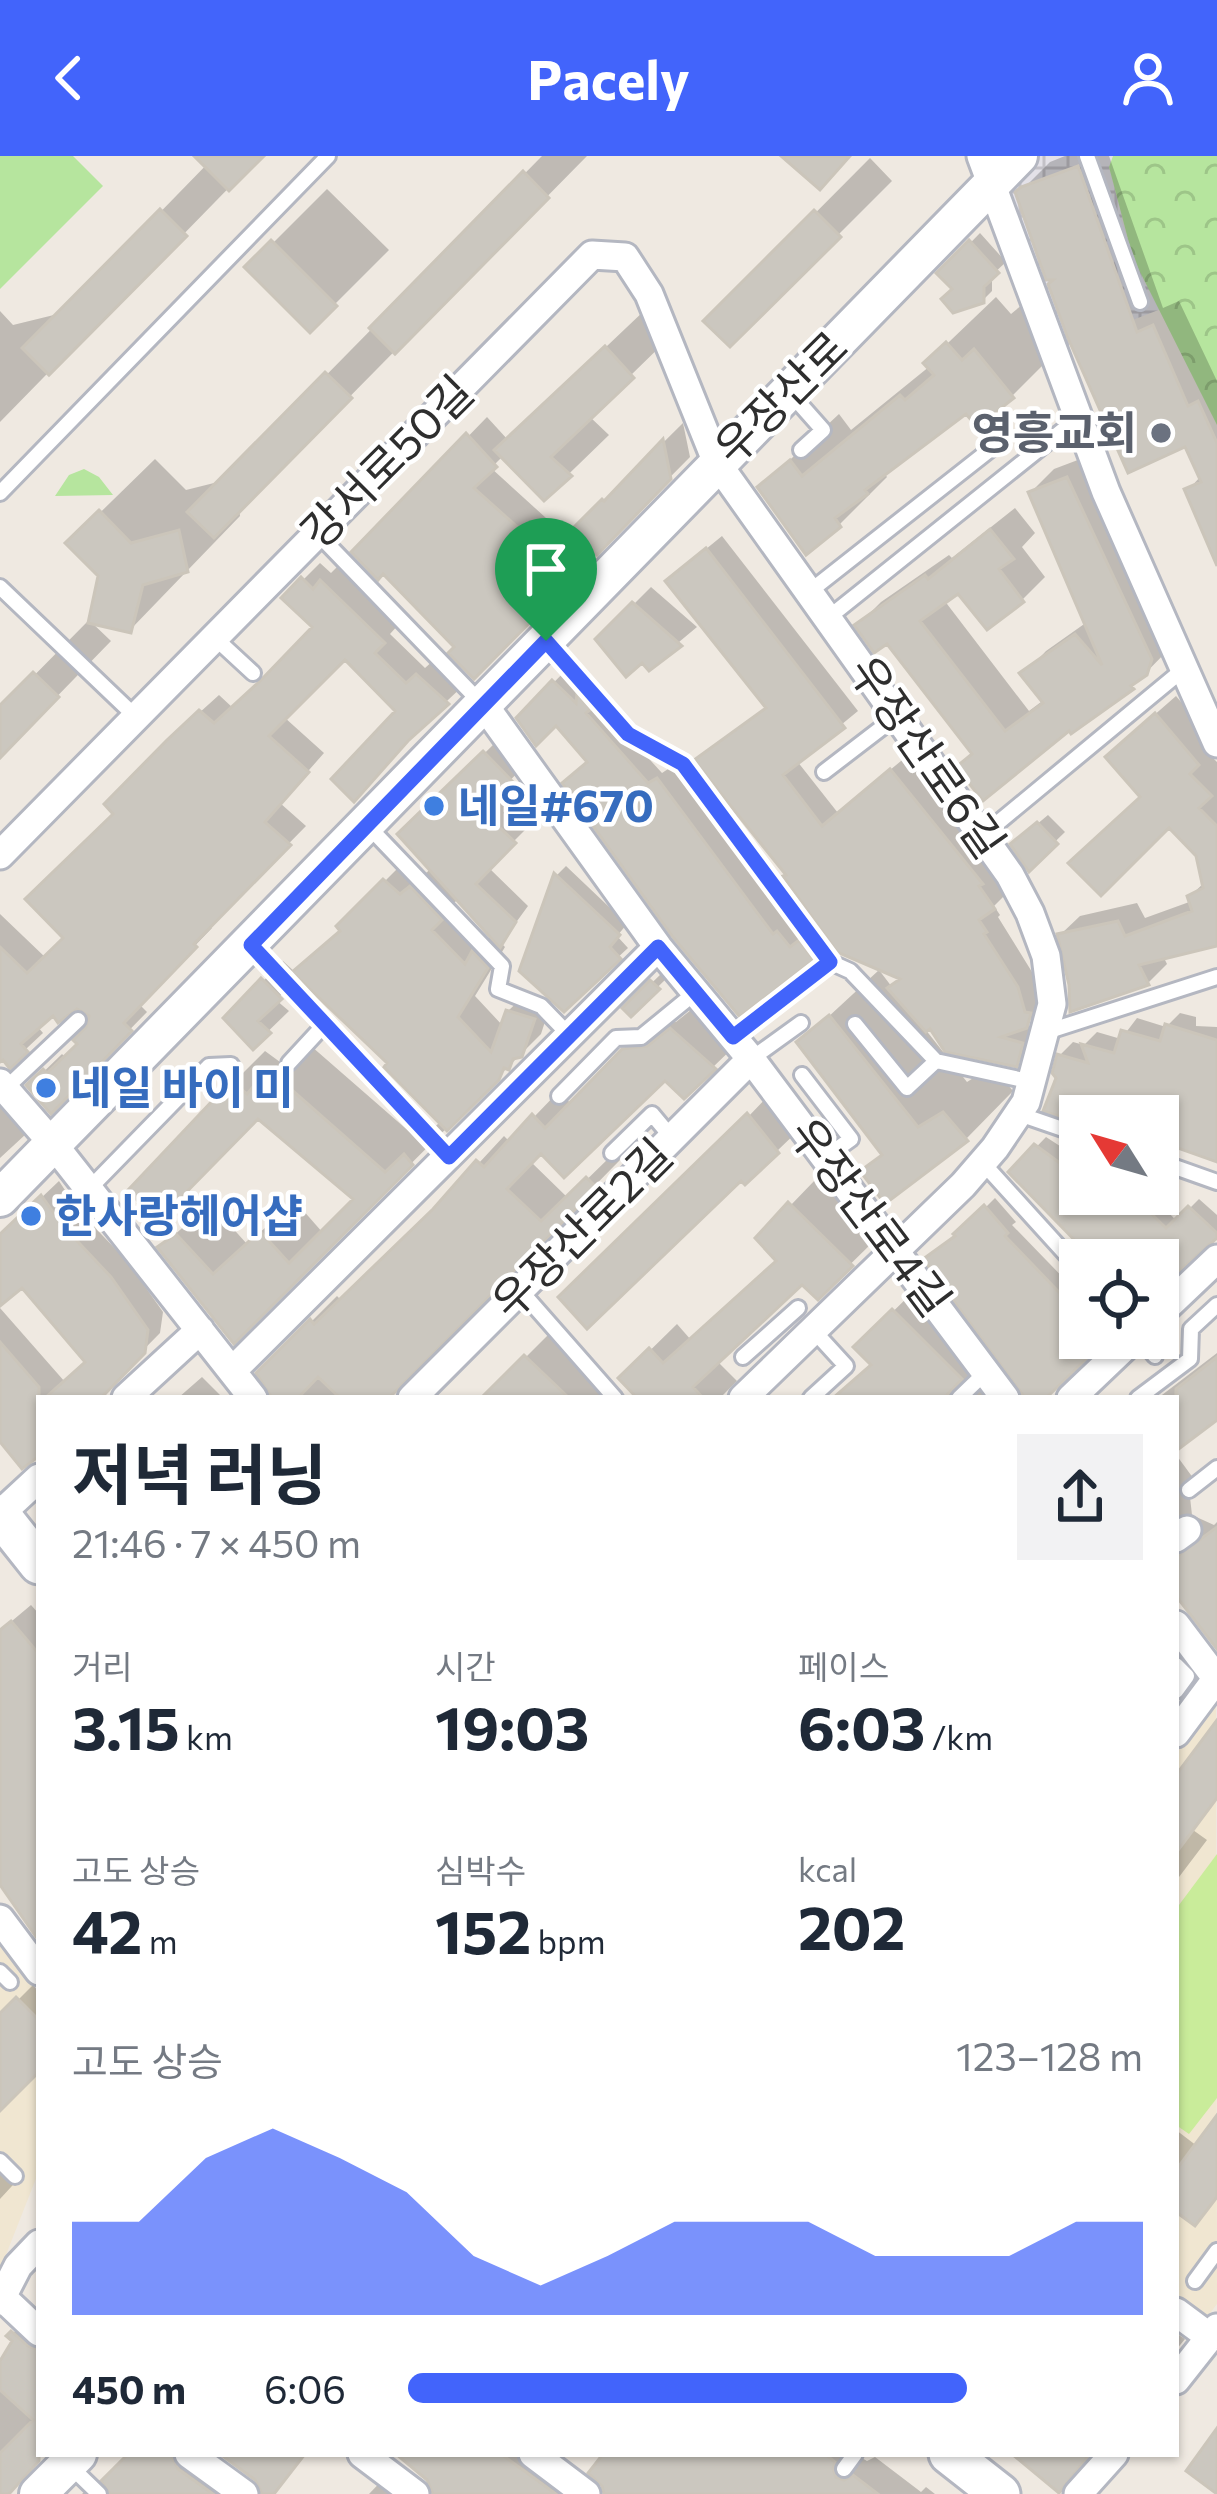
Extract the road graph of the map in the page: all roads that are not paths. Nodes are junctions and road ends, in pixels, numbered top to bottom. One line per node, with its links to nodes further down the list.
1 (328, 156): 11 (lane)
2 (1019, 156): 4 (street, 우장산로)
3 (1087, 156): 5 (lane)
4 (986, 170): 6 (street, 우장산로); 7 (street)
5 (1141, 302)
6 (788, 391): 9 (lane); 10 (street, 우장산로)
7 (1078, 418): 15 (lane); 18 (street)
8 (1001, 441): 14 (lane)
9 (801, 450)
10 (717, 463): 12 (street, 강서로50길); 14 (street, 우장산로6길); 17 (street, 우장산로)
11 (0, 493)
12 (317, 533): 16 (street, 강서로50길); 20 (lane)
13 (0, 587): 22 (lane)
14 (809, 592): 15 (street, 우장산로6길)
15 (828, 618): 21 (street, 우장산로6길)
16 (214, 637): 19 (lane); 22 (street, 강서로50길)
17 (546, 641): 20 (street, 우장산로); 30 (lane)
18 (1185, 668): 23 (street); 26 (lane)
19 (253, 673)
20 (484, 706): 25 (street, 우장산로); 29 (street, 우장산로4길)
21 (897, 716): 24 (lane); 26 (street, 우장산로6길)
22 (136, 717): 27 (street, 강서로50길)
23 (1217, 742)
24 (824, 772)
25 (367, 825): 28 (street, 우장산로); 38 (lane)
26 (982, 836): 37 (street, 우장산로6길)
27 (0, 855)
28 (251, 945): 35 (lane); 50 (street, 우장산로)
29 (658, 947): 32 (street, 우장산로4길); 38 (street)
30 (830, 962): 39 (lane); 40 (lane)
31 (1217, 977): 37 (lane)
32 (696, 992): 39 (street, 우장산로4길); 46 (lane)
33 (78, 1020): 45 (lane)
34 (801, 1023): 39 (lane)
35 (325, 1024): 41 (lane); 52 (lane)
36 (855, 1024): 40 (lane)
37 (1046, 1032): 44 (street, 우장산로6길)
38 (571, 1037): 52 (street)
39 (742, 1048): 49 (street, 우장산로2길); 53 (street, 우장산로4길)
40 (936, 1061): 44 (lane)
41 (289, 1063)
42 (231, 1065): 57 (lane)
43 (802, 1076): 53 (lane)
44 (1033, 1082): 47 (street, 우장산로6길)
45 (3, 1086): 50 (street)
46 (559, 1096)
47 (1019, 1114): 48 (lane); 54 (street, 우장산로6길)
48 (1059, 1128)
49 (672, 1138): 51 (lane); 62 (street, 우장산로2길)
50 (54, 1144): 57 (street); 58 (street, 우장산로)
51 (612, 1154)
52 (449, 1157): 71 (street)
53 (826, 1157): 60 (street, 우장산로4길)
54 (983, 1162): 59 (lane); 60 (street, 우장산로6길)
55 (1179, 1169): 56 (lane)
56 (1217, 1182)
57 (88, 1189): 67 (street)
58 (0, 1198)
59 (1059, 1247)
60 (898, 1252): 65 (street, 우장산로6길); 72 (street, 우장산로4길)
61 (1217, 1259): 63 (street)
62 (520, 1291): 75 (street, 우장산로2길); 76 (lane)
63 (1179, 1295)
64 (1217, 1305): 82 (lane)
65 (806, 1319): 66 (lane); 68 (street, 우장산로6길); 78 (lane)
66 (773, 1329): 68 (lane); 69 (lane)
67 (200, 1330): 71 (street); 73 (street)
68 (793, 1351): 77 (street, 우장산로6길)
69 (742, 1357)
70 (1123, 1359): 81 (street)
71 (232, 1370): 74 (street)
72 (986, 1372): 79 (lane); 80 (street, 우장산로4길)
73 (129, 1395)
74 (252, 1395)
75 (415, 1395)
76 (612, 1395)
77 (746, 1395)
78 (814, 1395)
79 (962, 1395)
80 (1002, 1395)
81 (1075, 1395)
82 (1143, 1395)
83 (1217, 1468): 85 (lane)
84 (36, 1481): 86 (street)
85 (1189, 1490)
86 (0, 1515): 87 (main road)
87 (36, 1560)
88 (1179, 1629): 89 (street)
89 (1217, 1678): 90 (street)
90 (1179, 1729)
91 (0, 1919): 92 (street)
92 (36, 1967)
93 (0, 2161): 94 (lane)
94 (15, 2176)
95 (36, 2247): 98 (street)
96 (1217, 2251): 97 (lane)
97 (1195, 2281)
98 (1, 2299): 100 (street)
99 (1179, 2314): 101 (street)
100 (36, 2329)
101 (1214, 2333): 102 (street)
102 (1179, 2376)
103 (193, 2457): 113 (street)
104 (366, 2457): 114 (street)
105 (537, 2457): 115 (street)
106 (853, 2457): 110 (lane)
107 (953, 2457): 116 (main road)
108 (1111, 2457): 117 (street)
109 (73, 2459): 111 (street); 112 (lane)
110 (844, 2469)
111 (38, 2494)
112 (99, 2494)
113 (244, 2494)
114 (415, 2494)
115 (586, 2494)
116 (1000, 2494)
117 (1078, 2494)

